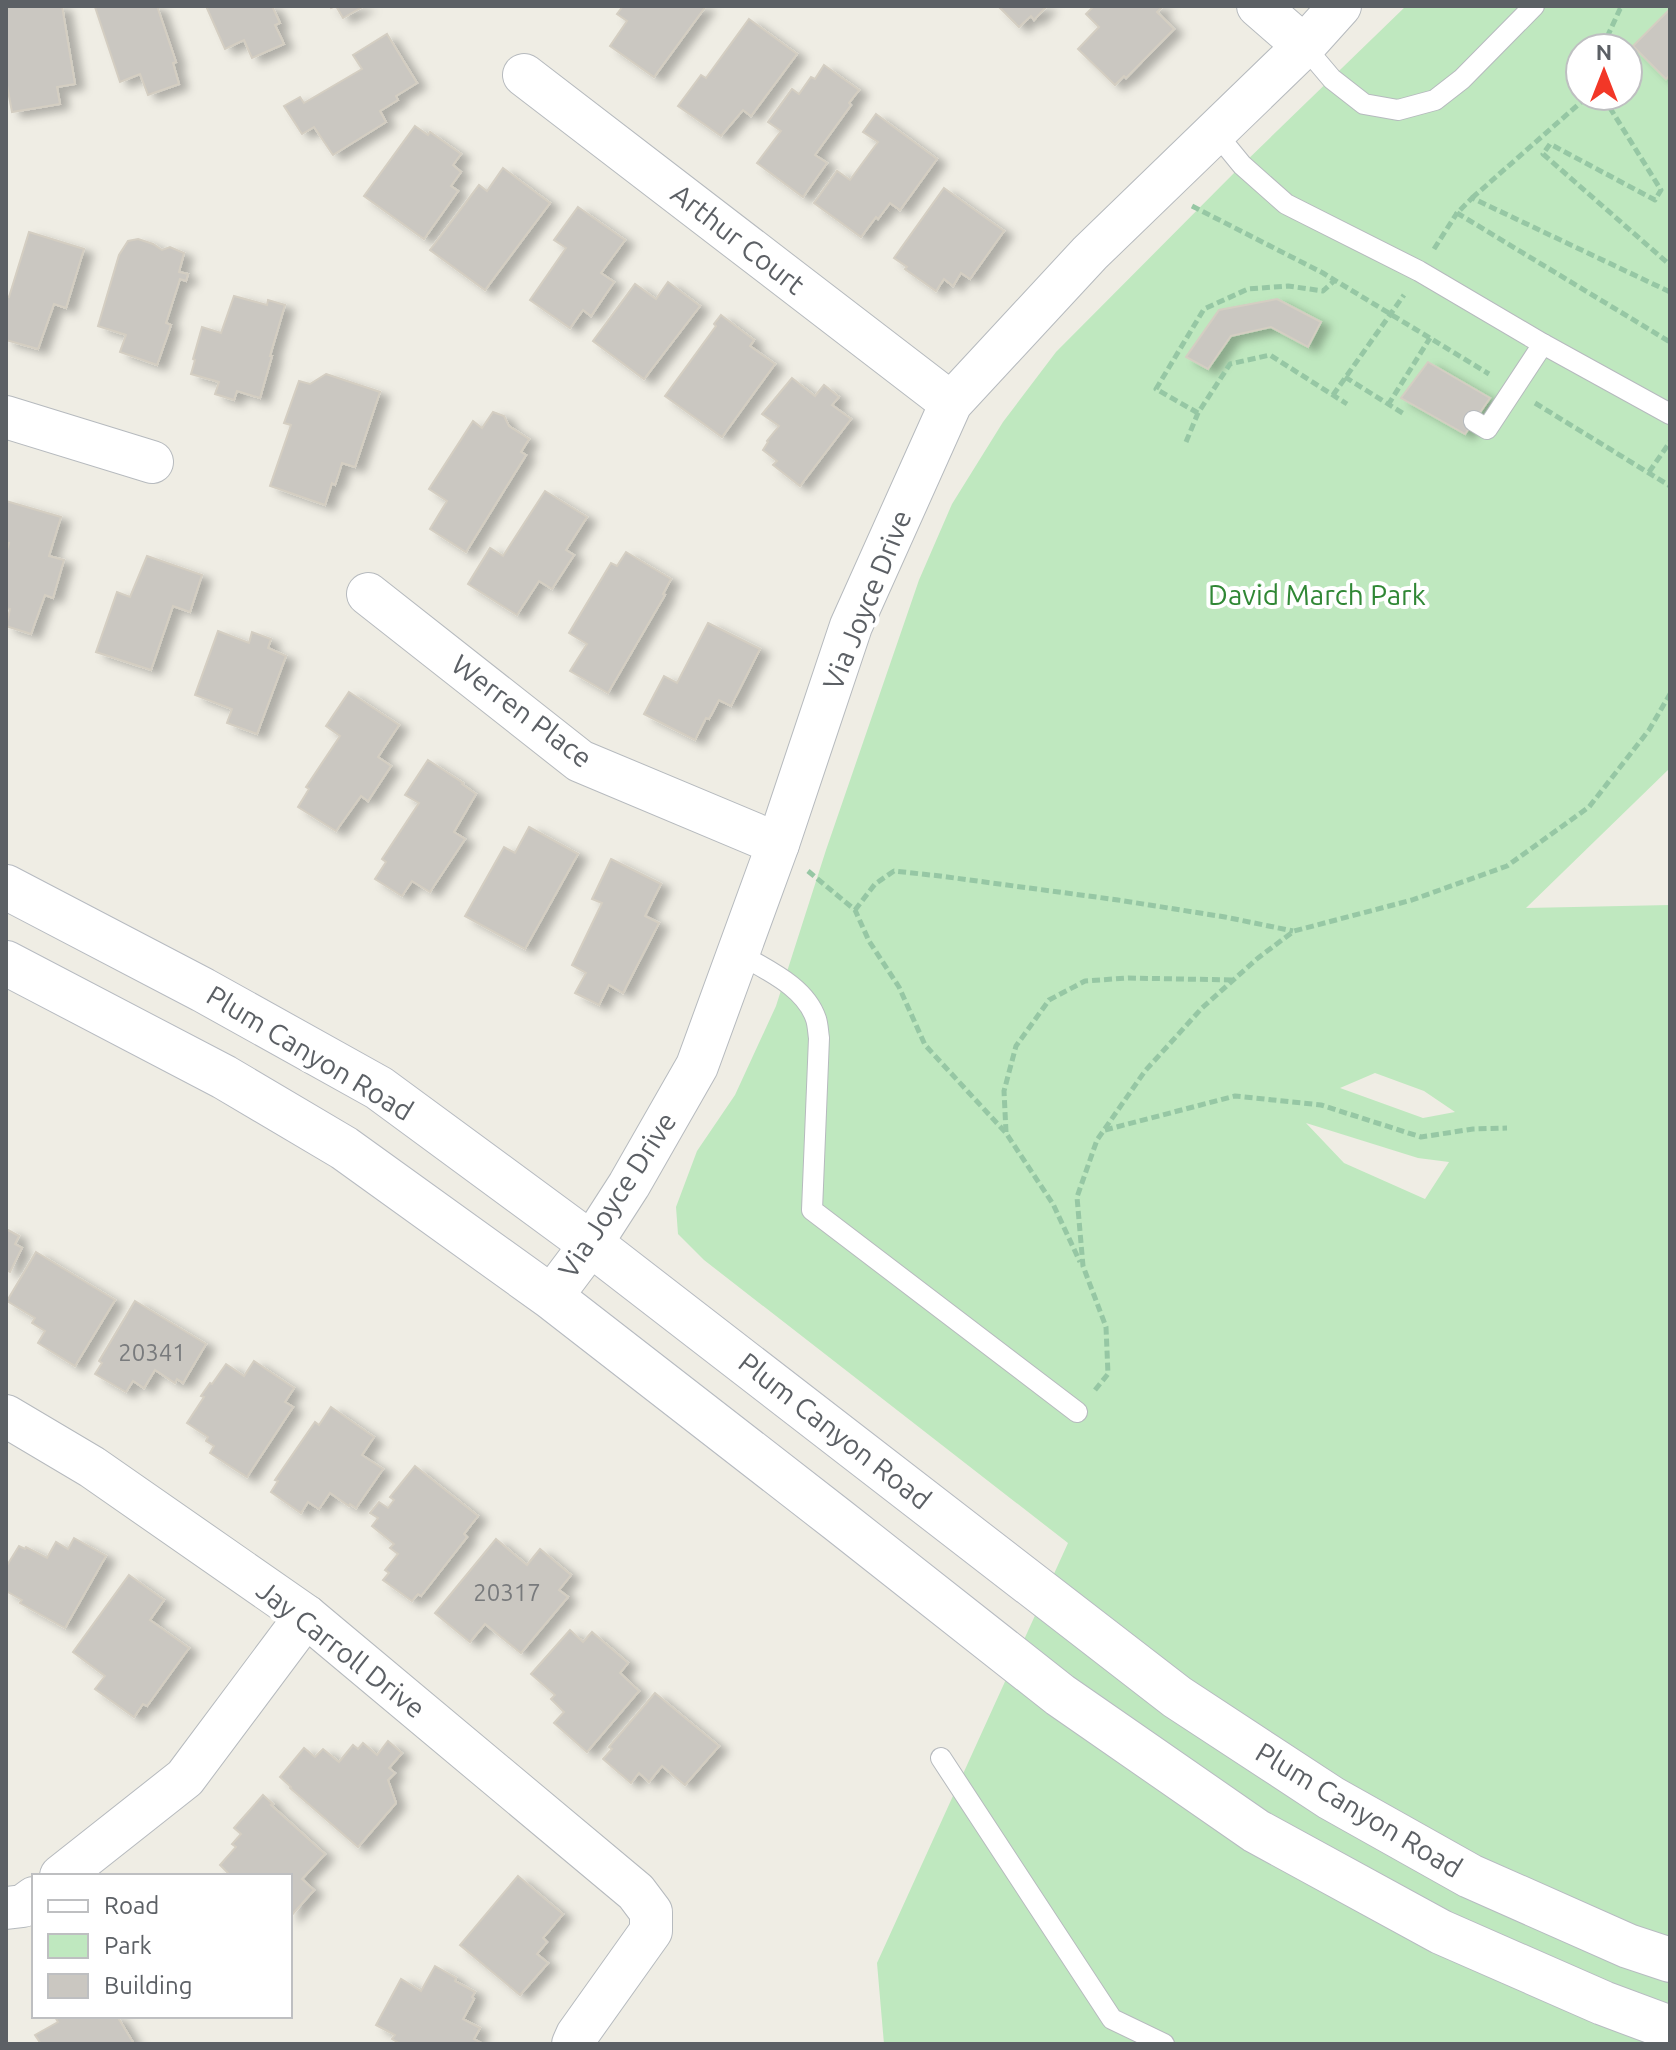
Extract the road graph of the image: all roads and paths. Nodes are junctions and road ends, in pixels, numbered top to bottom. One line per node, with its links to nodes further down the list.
1 (1258, 6): 6 (street)
2 (1340, 6): 6 (street, Via Joyce Drive)
3 (1534, 6): 6 (lane)
4 (1623, 6): 5 (path)
5 (1609, 32)
6 (1304, 46): 10 (street, Via Joyce Drive)
7 (524, 75): 27 (street, Arthur Court)
8 (1570, 112): 11 (path)
9 (1612, 112): 12 (path)
10 (1215, 132): 13 (street, Via Joyce Drive); 17 (lane)
11 (1537, 141): 12 (path); 14 (path)
12 (1547, 149): 16 (path)
13 (1167, 178): 18 (path); 27 (street, Via Joyce Drive)
14 (1472, 198): 15 (path); 19 (path)
15 (1457, 213): 17 (path); 22 (path)
16 (1670, 265)
17 (1419, 271): 20 (path); 23 (lane)
18 (1335, 280): 20 (path); 30 (path)
19 (1670, 292)
20 (1392, 314): 21 (path); 24 (path)
21 (1430, 338): 25 (path); 29 (path)
22 (1670, 342)
23 (1543, 344): 25 (lane); 32 (lane)
24 (1345, 377): 26 (path); 29 (path)
25 (1513, 389): 34 (lane); 38 (path)
26 (1333, 395): 28 (path); 30 (path)
27 (951, 403): 42 (street, Via Joyce Drive)
28 (1347, 404)
29 (1388, 405): 31 (path)
30 (1198, 413): 35 (path)
31 (1404, 414)
32 (1670, 414)
33 (6, 417): 37 (street)
34 (1474, 421)
35 (1186, 442)
36 (1670, 442): 38 (path)
37 (152, 462)
38 (1649, 472): 39 (path)
39 (1670, 486)
40 (368, 594): 42 (street, Werren Place)
41 (1670, 694): 45 (path)
42 (778, 844): 44 (path); 46 (street, Via Joyce Drive)
43 (6, 887): 52 (main road, Plum Canyon Road)
44 (855, 910): 45 (path); 51 (path)
45 (1294, 931): 48 (path)
46 (738, 953): 52 (street, Via Joyce Drive); 55 (lane)
47 (6, 963): 54 (main road)
48 (1233, 980): 50 (path); 51 (path)
49 (1507, 1128): 50 (path)
50 (1104, 1130): 53 (path)
51 (1006, 1133): 53 (path)
52 (591, 1244): 54 (street, Via Joyce Drive); 62 (main road, Plum Canyon Road)
53 (1083, 1266): 55 (path)
54 (551, 1297): 63 (main road)
55 (1077, 1412)
56 (6, 1416): 57 (street, Jay Carroll Drive)
57 (306, 1616): 59 (street); 64 (street, Jay Carroll Drive)
58 (941, 1758): 65 (lane)
59 (64, 1874)
60 (32, 1899): 61 (street)
61 (6, 1908)
62 (1670, 1960)
63 (1670, 2028)
64 (573, 2044)
65 (1164, 2044)

